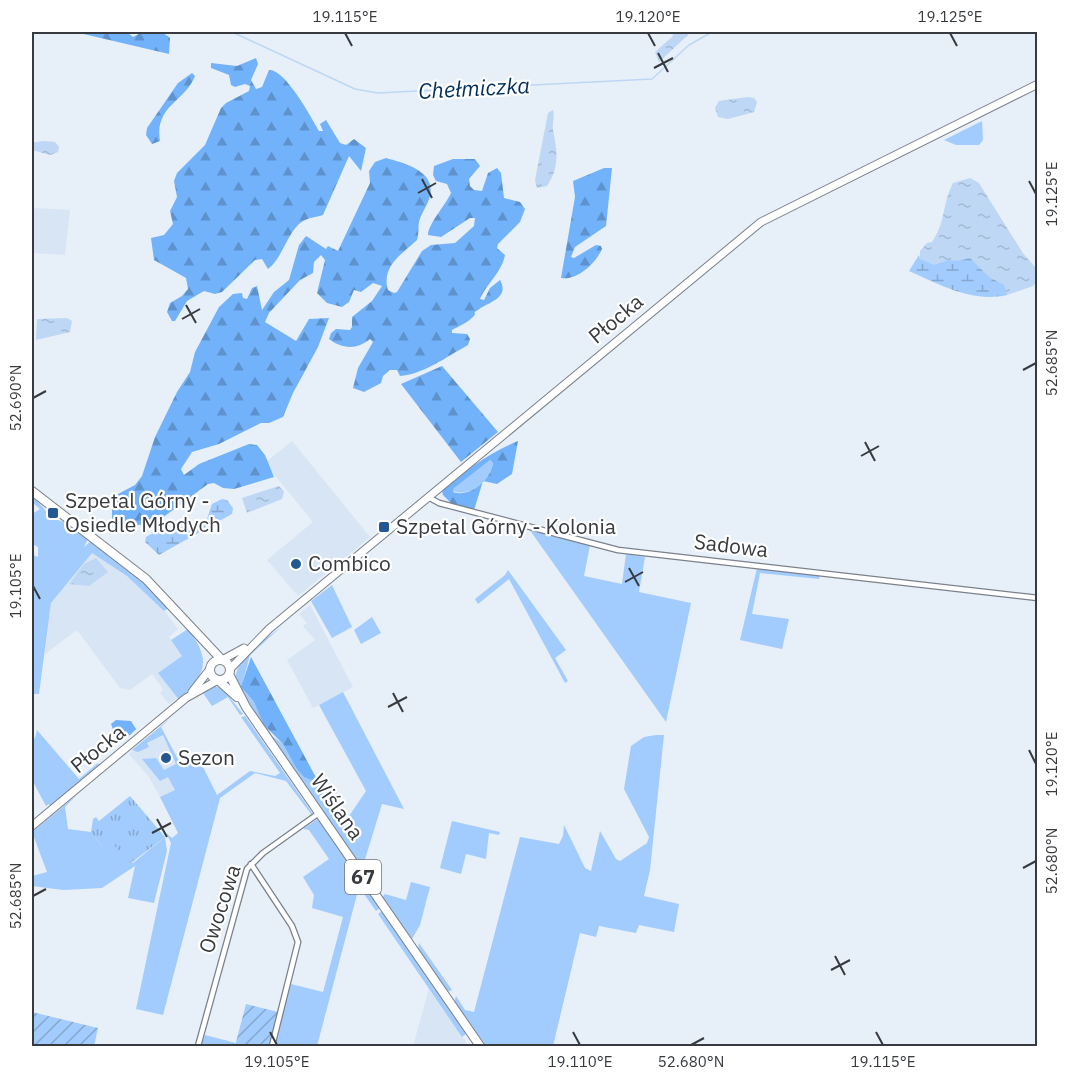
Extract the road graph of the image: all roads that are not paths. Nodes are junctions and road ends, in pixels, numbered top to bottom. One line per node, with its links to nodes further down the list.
1 (1038, 84): 3 (main road, Płocka)
2 (32, 491): 5 (main road, 67)
3 (428, 497): 4 (street, Sadowa); 6 (main road, Płocka)
4 (1038, 598)
5 (197, 636): 7 (main road, 67); 8 (main road, 67)
6 (256, 640): 7 (main road, Płocka); 9 (main road, Płocka)
7 (222, 660): 8 (main road); 9 (main road, 67)
8 (211, 668): 10 (main road, 67); 11 (main road, Płocka)
9 (229, 671): 10 (main road); 12 (main road, Wiślana / 67)
10 (218, 680): 11 (main road, Płocka); 12 (main road, Wiślana / 67)
11 (186, 698): 14 (main road, Płocka)
12 (246, 707): 13 (main road, Wiślana / 67)
13 (319, 813): 15 (street, Owocowa); 18 (main road, Wiślana / 67)
14 (32, 826)
15 (251, 864): 16 (street, Owocowa); 17 (street)
16 (198, 1047)
17 (272, 1047)
18 (480, 1047)

